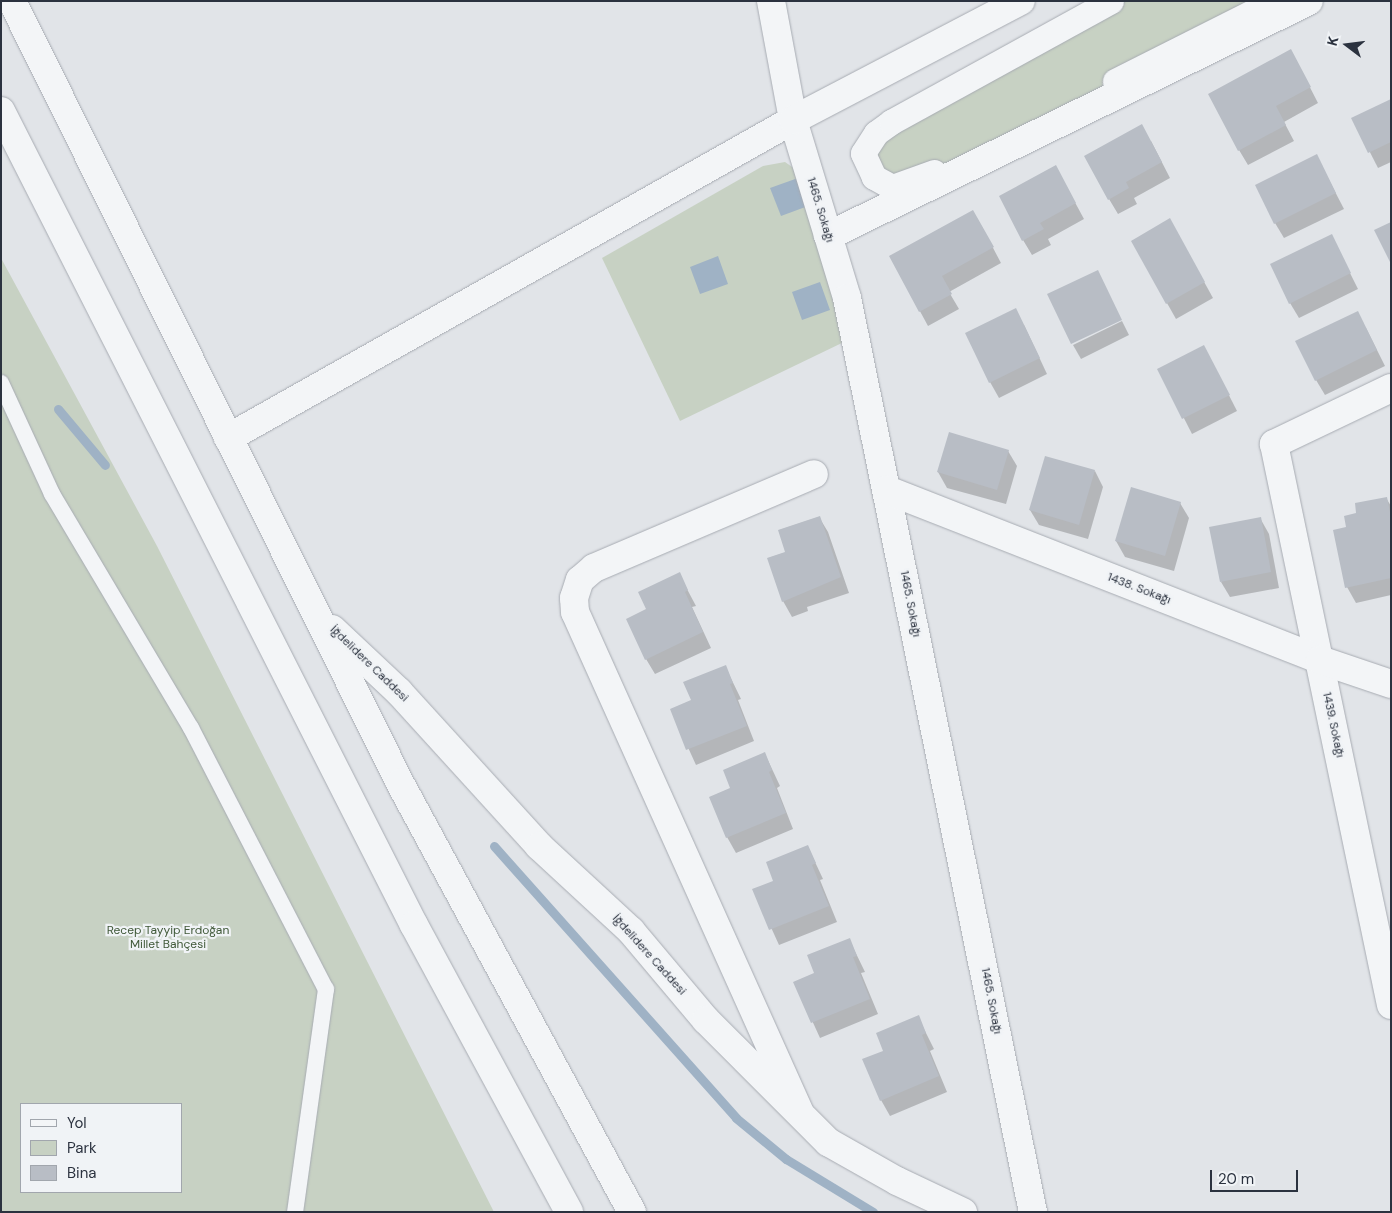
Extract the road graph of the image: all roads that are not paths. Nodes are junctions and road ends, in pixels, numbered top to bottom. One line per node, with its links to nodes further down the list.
1 (12, 1): 12 (street)
2 (771, 1): 8 (street, 1465. Sokağı)
3 (1021, 1): 8 (street)
4 (1112, 1): 5 (street)
5 (1274, 1)
6 (1309, 1): 9 (street)
7 (1, 111): 21 (street)
8 (793, 120): 9 (street, 1465. Sokağı); 12 (street)
9 (828, 236): 14 (street, 1465. Sokağı)
10 (1, 383): 20 (lane)
11 (1391, 388): 16 (street, 1439. Sokağı)
12 (228, 438): 15 (street)
13 (814, 474): 19 (street)
14 (887, 490): 16 (street, 1438. Sokağı); 24 (street, 1465. Sokağı)
15 (321, 619): 19 (street, İğdelidere Caddesi); 22 (street)
16 (1320, 660): 17 (street, 1438. Sokağı); 18 (street, 1439. Sokağı)
17 (1391, 684)
18 (1391, 1006)
19 (800, 1115): 23 (street, İğdelidere Caddesi)
20 (295, 1212)
21 (569, 1212)
22 (632, 1212)
23 (963, 1212)
24 (1033, 1212)

